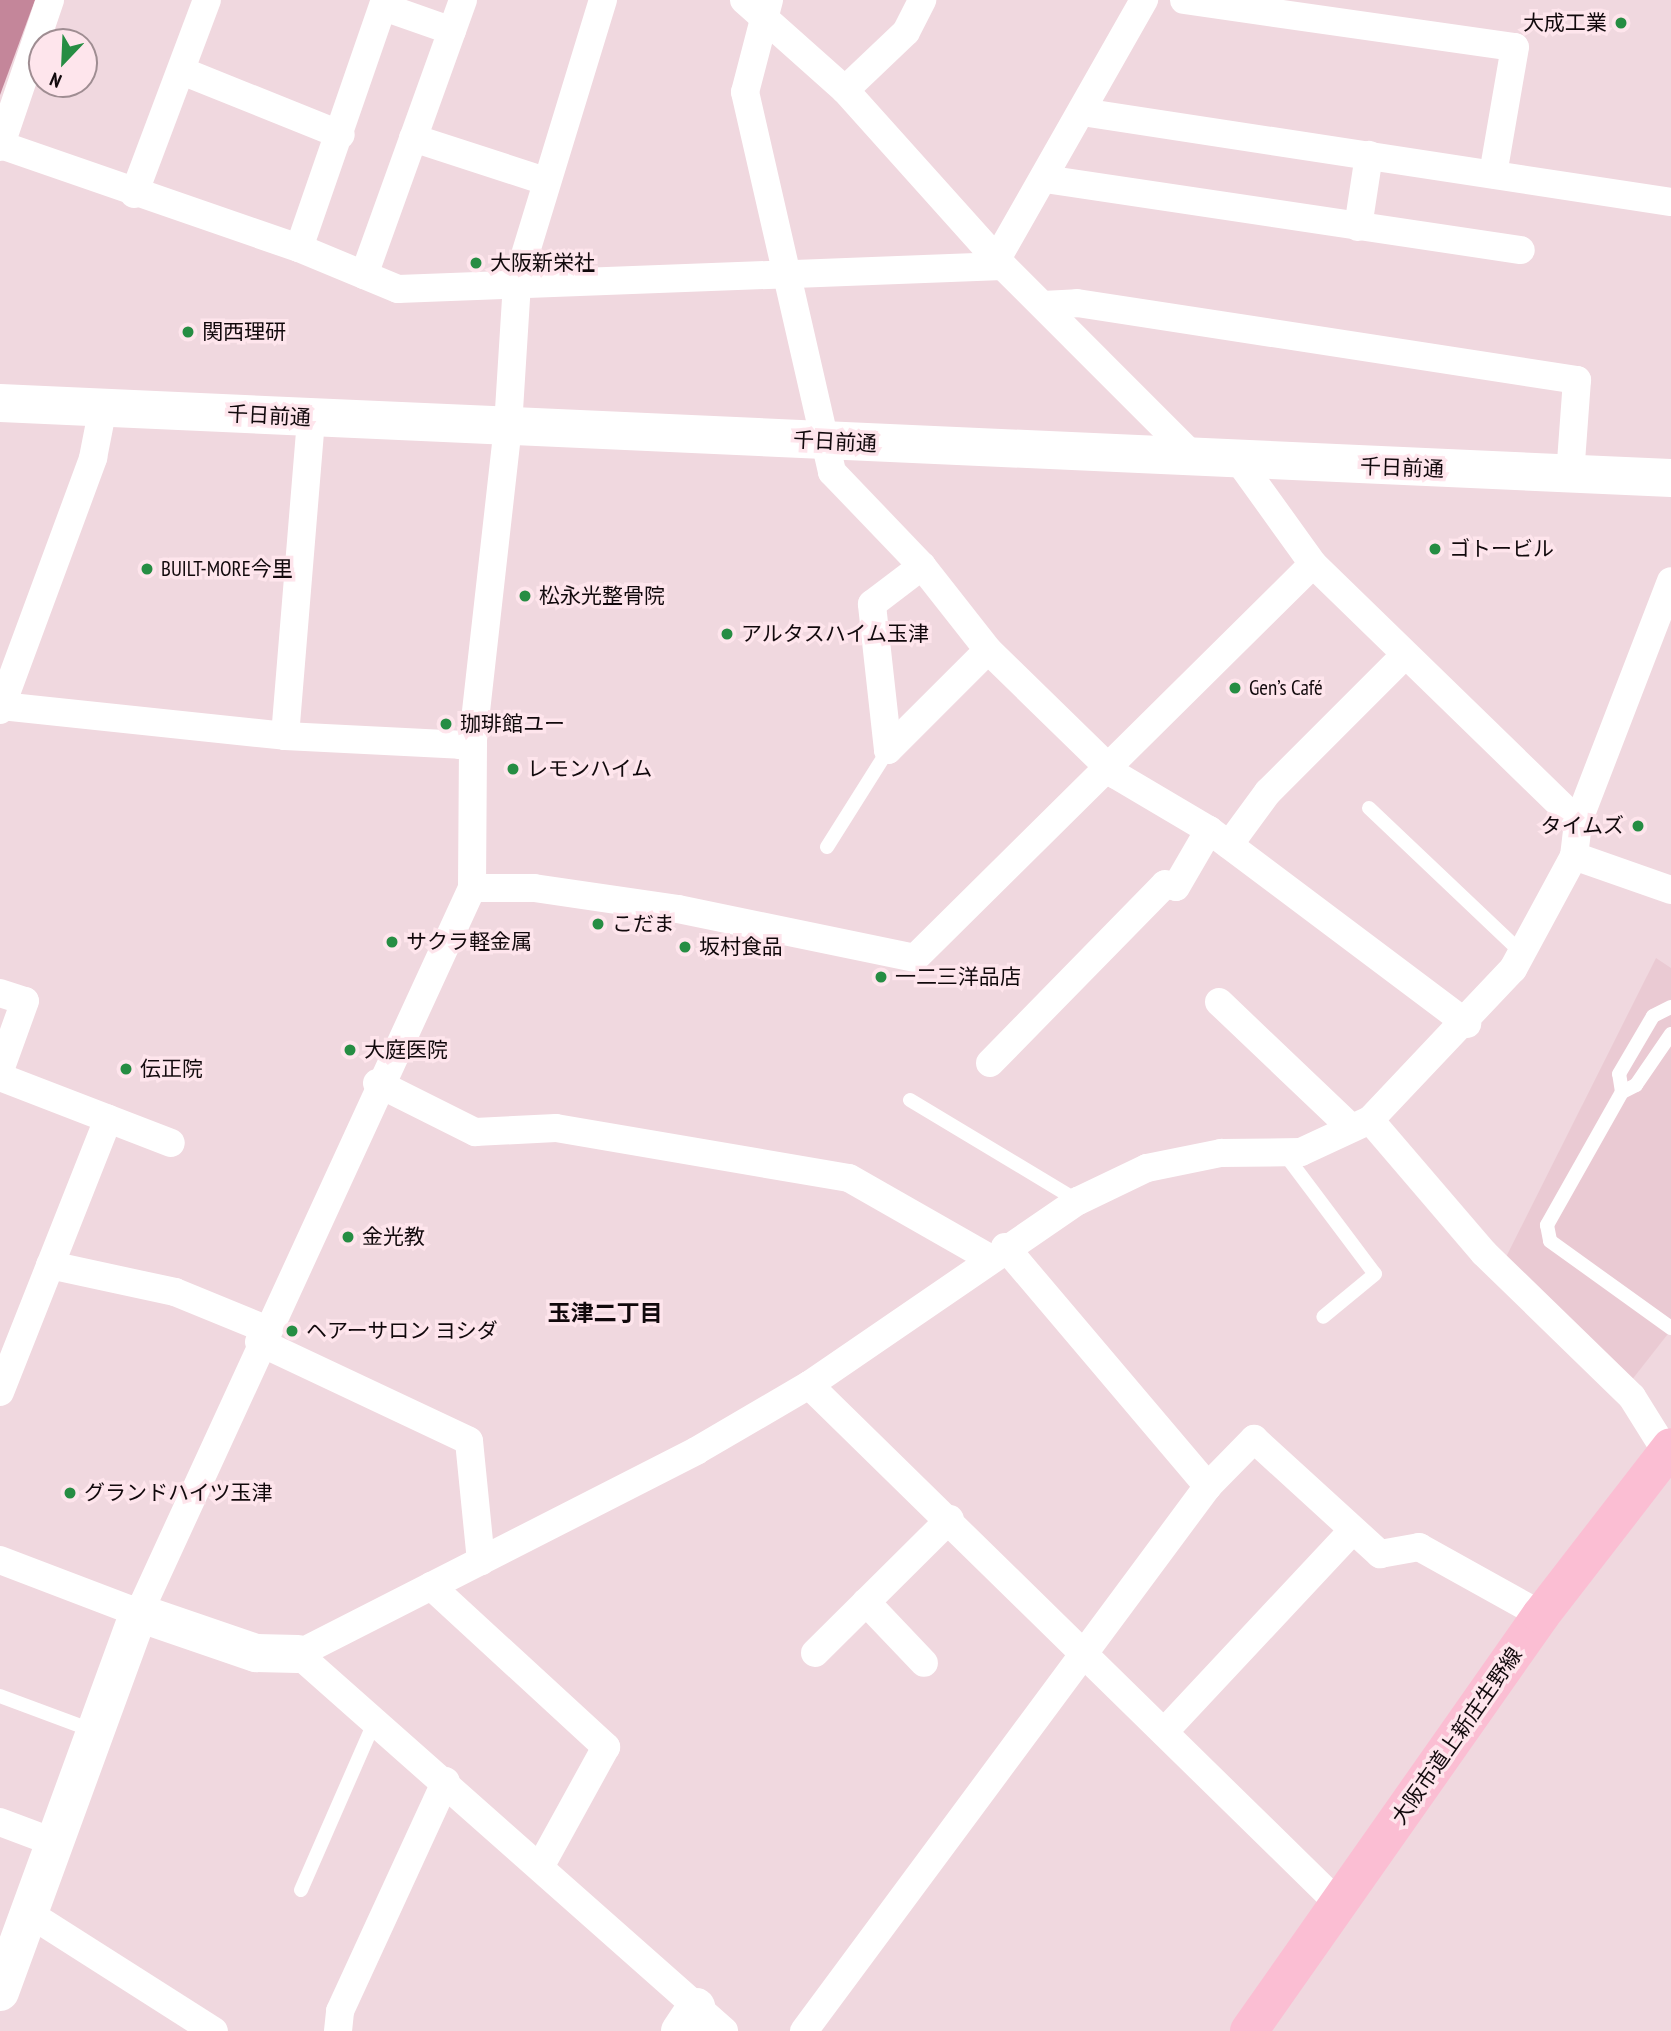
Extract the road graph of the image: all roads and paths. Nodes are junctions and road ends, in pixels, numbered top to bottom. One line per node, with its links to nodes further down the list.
1 (50, 0): 16 (street)
2 (206, 0): 11 (street)
3 (463, 0): 10 (street)
4 (603, 0): 20 (street)
5 (922, 0): 12 (street)
6 (1144, 0): 13 (street)
7 (1184, 0): 18 (street)
8 (385, 2): 10 (street); 14 (street)
9 (758, 6): 12 (street); 28 (street)
10 (452, 31): 15 (street)
11 (182, 71): 14 (street); 21 (street)
12 (845, 90): 26 (street)
13 (1082, 112): 17 (street); 19 (street)
14 (341, 135): 24 (street)
15 (413, 138): 20 (street); 27 (street)
16 (1, 146): 21 (street)
17 (1369, 155): 18 (street); 23 (street)
18 (1493, 174): 22 (street)
19 (1045, 179): 23 (street); 26 (street)
20 (545, 181): 29 (street)
21 (134, 194): 24 (street)
22 (1671, 202)
23 (1358, 227): 25 (street)
24 (299, 248): 27 (street)
25 (1521, 250)
26 (1001, 261): 28 (street); 30 (street)
27 (364, 275): 29 (street)
28 (787, 278): 29 (street); 35 (street)
29 (517, 281): 34 (street)
30 (1043, 305): 36 (street); 38 (street)
31 (0, 403): 32 (main road, 千日前通)
32 (103, 407): 33 (main road, 千日前通); 45 (street)
33 (311, 418): 34 (main road, 千日前通); 46 (street)
34 (508, 426): 35 (main road, 千日前通); 47 (street)
35 (824, 441): 36 (main road, 千日前通); 41 (street)
36 (1196, 459): 37 (main road, 千日前通)
37 (1239, 461): 38 (main road, 千日前通); 40 (street)
38 (1570, 475): 39 (main road, 千日前通)
39 (1671, 478)
40 (1313, 564): 44 (street); 49 (street)
41 (922, 566): 43 (street); 48 (street)
42 (1671, 581): 51 (street)
43 (988, 650): 48 (street); 49 (street)
44 (1402, 658): 51 (street); 52 (street)
45 (1, 708): 46 (street)
46 (285, 736): 47 (street)
47 (473, 738): 55 (street)
48 (888, 750): 53 (lane)
49 (1108, 768): 52 (street); 55 (street)
50 (1369, 808): 57 (lane)
51 (1578, 822): 54 (street)
52 (1219, 837): 61 (street); 63 (street)
53 (827, 847)
54 (1574, 856): 56 (street); 57 (street)
55 (472, 888): 66 (street)
56 (1671, 890)
57 (1522, 953): 61 (street)
58 (0, 993): 64 (street)
59 (1219, 1002): 70 (street)
60 (1671, 1007): 67 (lane)
61 (1467, 1024): 70 (street)
62 (1671, 1034): 67 (lane)
63 (990, 1063)
64 (0, 1070)
65 (0, 1077): 69 (street)
66 (377, 1083): 74 (street); 78 (street)
67 (1622, 1092): 77 (lane)
68 (910, 1100): 73 (lane)
69 (108, 1119): 71 (street); 75 (street)
70 (1360, 1123): 72 (street); 81 (street)
71 (171, 1143)
72 (1283, 1152): 73 (street); 76 (lane)
73 (1078, 1201): 74 (street)
74 (997, 1253): 79 (street); 82 (street)
75 (50, 1265): 78 (street); 80 (street)
76 (1323, 1317)
77 (1671, 1328)
78 (262, 1336): 86 (street); 89 (street)
79 (809, 1385): 83 (street); 86 (street)
80 (0, 1392)
81 (1670, 1453): 90 (main road, 大阪市道上新庄生野線)
82 (1208, 1486): 84 (street); 93 (street)
83 (950, 1518): 88 (street); 93 (street)
84 (1352, 1531): 90 (street); 98 (street)
85 (0, 1560): 89 (street)
86 (481, 1561): 87 (street)
87 (431, 1586): 92 (street); 102 (street)
88 (866, 1602): 91 (street); 94 (street)
89 (139, 1613): 92 (main road); 97 (main road)
90 (1541, 1615): 104 (main road, 大阪市道上新庄生野線)
91 (815, 1653)
92 (298, 1654): 96 (street)
93 (1085, 1654): 98 (street); 110 (street)
94 (924, 1663)
95 (0, 1696): 97 (lane)
96 (376, 1718): 99 (street); 103 (lane)
97 (95, 1732): 101 (main road)
98 (1164, 1732): 104 (street)
99 (446, 1781): 102 (street); 109 (street)
100 (0, 1822): 101 (street)
101 (55, 1843): 105 (main road)
102 (541, 1865): 107 (street)
103 (301, 1890)
104 (1339, 1905): 111 (main road, 大阪市道上新庄生野線)
105 (30, 1913): 106 (main road); 108 (street)
106 (0, 1992)
107 (700, 2023)
108 (214, 2031)
109 (338, 2031)
110 (804, 2031)
111 (1249, 2031)

